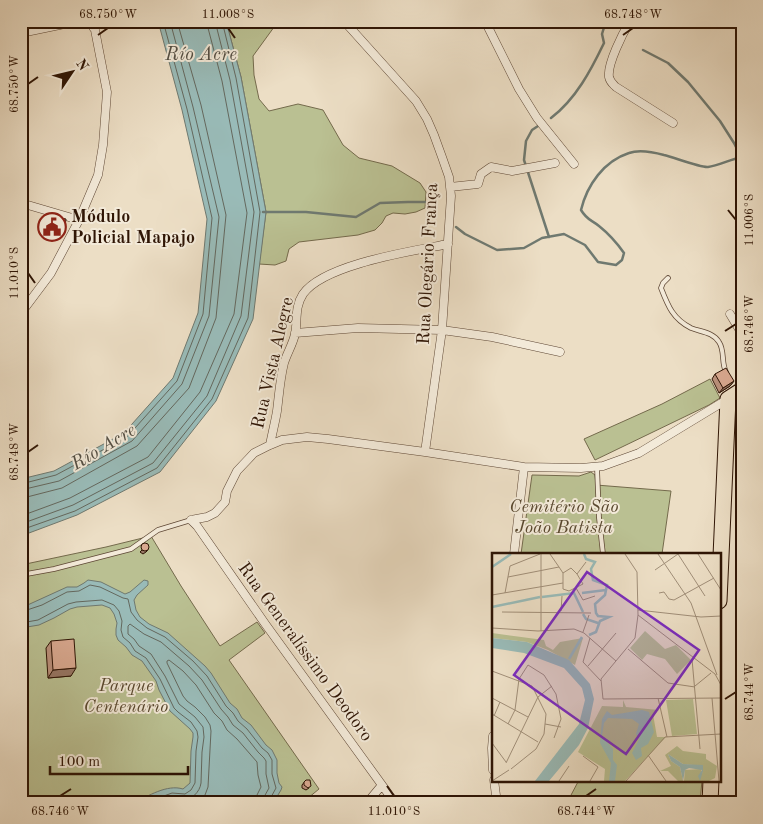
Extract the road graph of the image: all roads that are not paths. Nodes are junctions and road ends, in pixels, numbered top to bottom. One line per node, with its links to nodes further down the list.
1 (79, 21): 6 (street)
2 (87, 21): 12 (street)
3 (344, 21): 10 (street, Rua Olegário França)
4 (484, 21): 9 (street)
5 (630, 21): 7 (street)
6 (21, 33)
7 (673, 124)
8 (555, 163): 10 (street)
9 (574, 164)
10 (450, 187): 13 (street, Rua Olegário França)
11 (21, 203): 12 (street)
12 (79, 220): 15 (street)
13 (448, 244): 17 (street, Rua Olegário França); 18 (street, Rua Vista Alegre)
14 (668, 278): 21 (lane)
15 (21, 313)
16 (730, 314): 19 (street)
17 (442, 330): 18 (street); 20 (street); 24 (street, Rua Olegário França)
18 (295, 334): 23 (street, Rua Vista Alegre)
19 (742, 334)
20 (560, 352)
21 (729, 377)
22 (735, 392): 26 (street); 31 (highway)
23 (270, 445): 24 (street); 27 (street)
24 (425, 452): 25 (street)
25 (524, 467): 26 (street); 28 (street)
26 (597, 467): 29 (lane)
27 (191, 520): 30 (lane); 34 (street, Rua Generalíssimo Deodoro)
28 (514, 553)
29 (603, 553)
30 (21, 575)
31 (720, 588)
32 (494, 782): 37 (street)
33 (711, 782): 38 (highway)
34 (382, 785): 35 (street); 36 (street, Rua Generalíssimo Deodoro)
35 (367, 803)
36 (395, 803)
37 (497, 803)
38 (710, 803)

